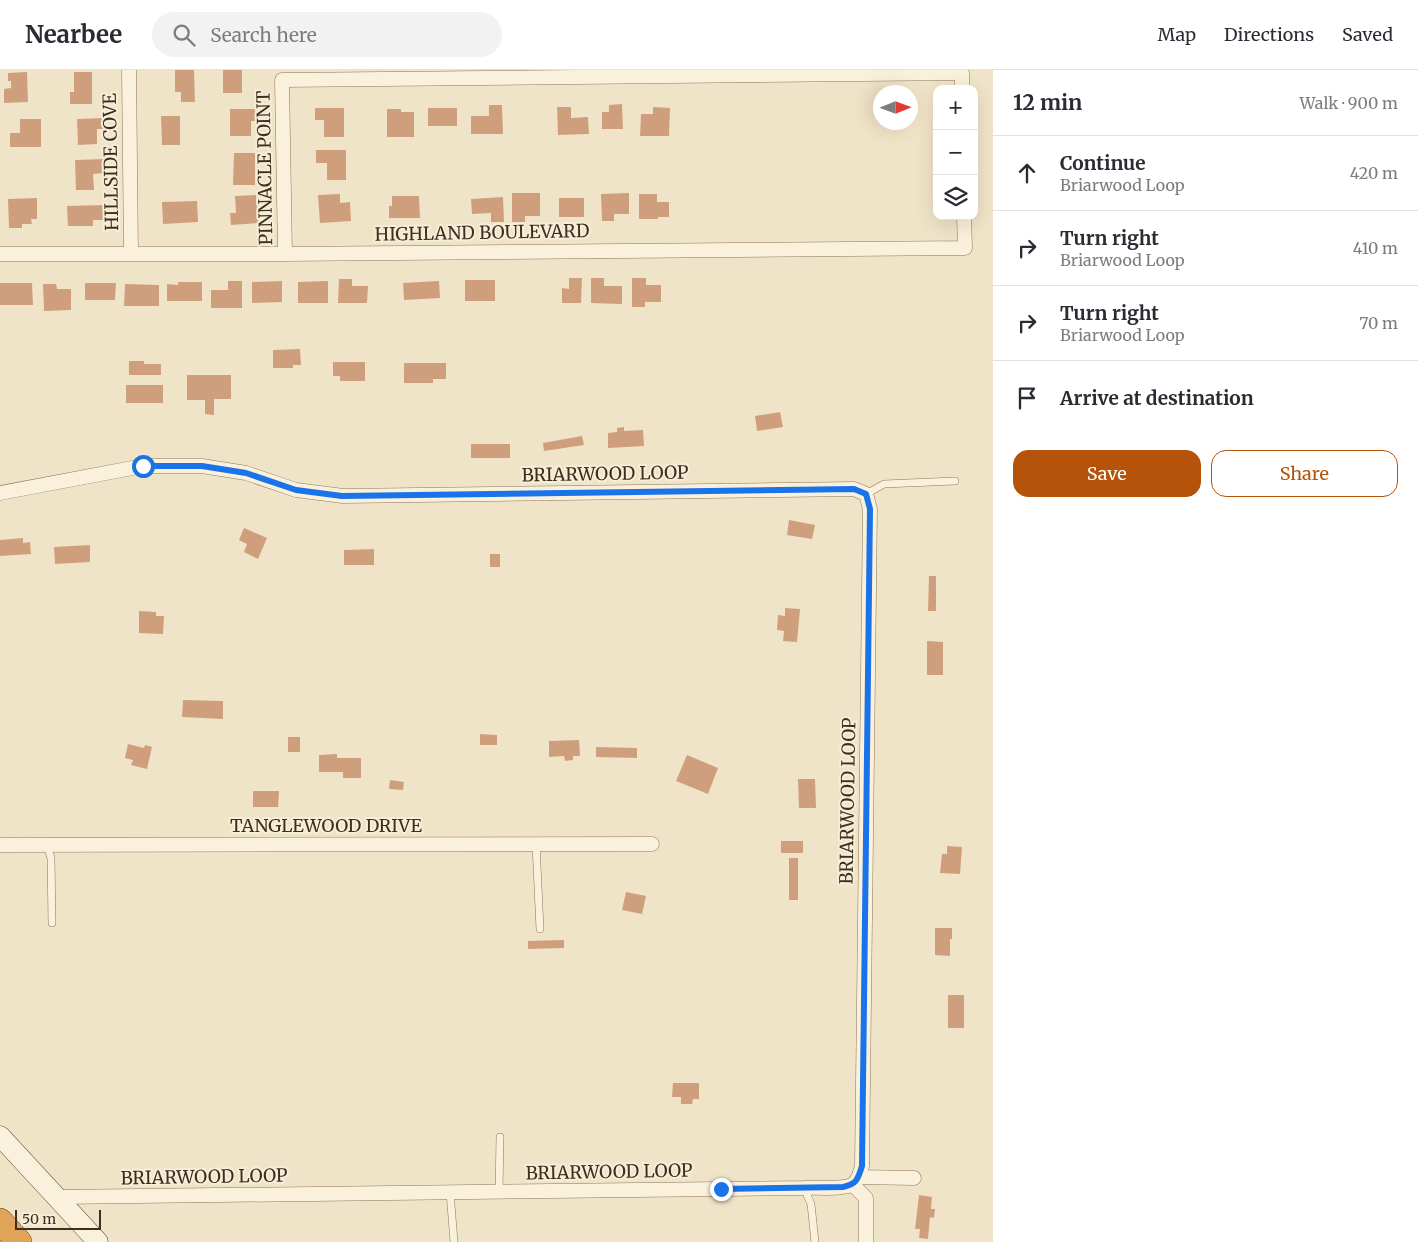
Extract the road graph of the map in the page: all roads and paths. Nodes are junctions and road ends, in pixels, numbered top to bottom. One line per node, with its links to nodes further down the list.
1 (128, 70): 4 (street, HILLSIDE COVE)
2 (962, 85): 6 (street, PINNACLE POINT)
3 (964, 220): 6 (street, HIGHLAND BOULEVARD)
4 (131, 253): 5 (street, HIGHLAND BOULEVARD); 6 (street, HIGHLAND BOULEVARD)
5 (0, 254)
6 (285, 254)
7 (955, 481): 9 (lane)
8 (0, 493): 9 (street, BRIARWOOD LOOP)
9 (866, 494): 19 (street, BRIARWOOD LOOP)
10 (536, 844): 11 (street, TANGLEWOOD DRIVE); 13 (street, TANGLEWOOD DRIVE); 15 (lane)
11 (652, 844)
12 (0, 845): 13 (street, TANGLEWOOD DRIVE)
13 (47, 845): 14 (lane)
14 (52, 922)
15 (540, 929)
16 (0, 1136): 23 (street)
17 (500, 1137): 22 (lane)
18 (914, 1178): 19 (street)
19 (856, 1181): 20 (street, BRIARWOOD LOOP); 29 (street)
20 (804, 1188): 22 (street, BRIARWOOD LOOP); 28 (lane)
21 (450, 1192): 22 (street, BRIARWOOD LOOP); 23 (street, BRIARWOOD LOOP); 27 (lane)
22 (499, 1192)
23 (58, 1197): 26 (street)
24 (0, 1221): 25 (highway)
25 (19, 1242)
26 (98, 1242)
27 (454, 1242)
28 (815, 1242)
29 (866, 1242)

